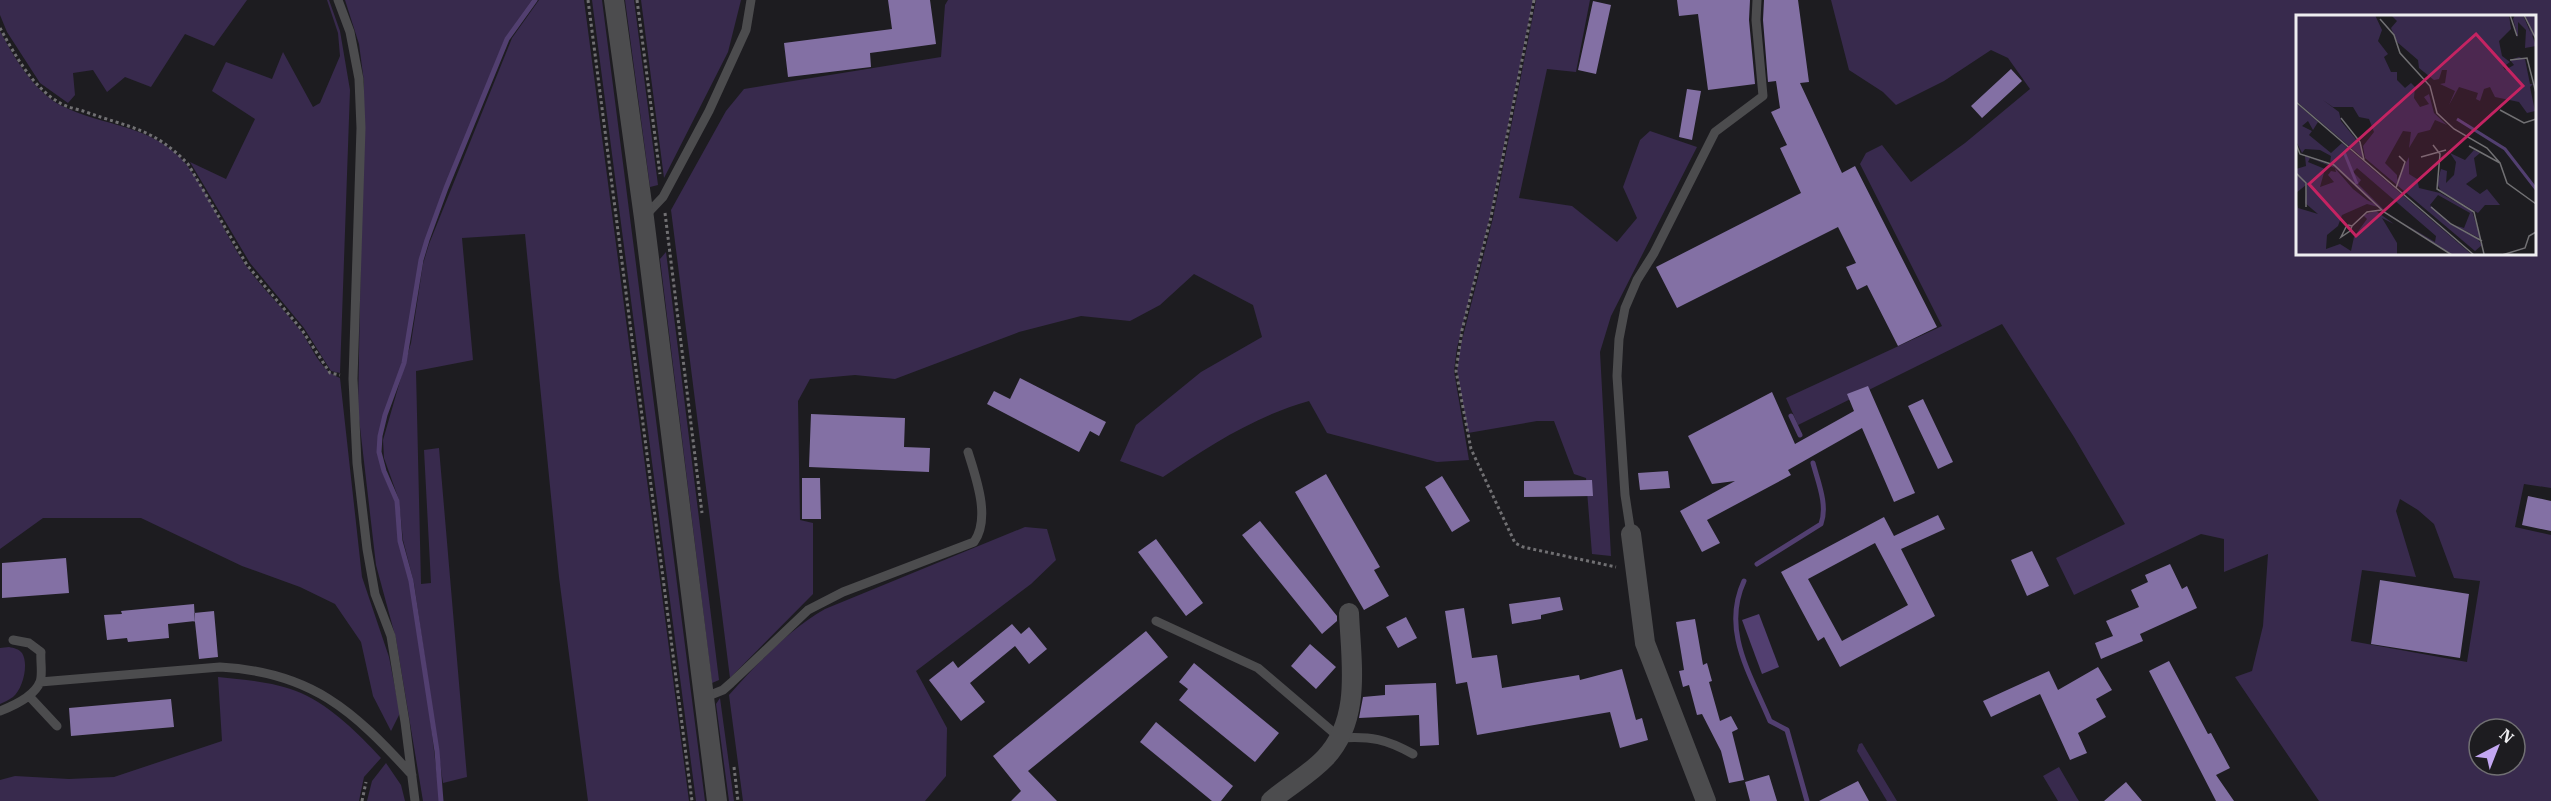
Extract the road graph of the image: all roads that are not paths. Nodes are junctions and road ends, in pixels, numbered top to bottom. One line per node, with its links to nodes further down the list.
1 (338, 0): 18 (lane)
2 (614, 0): 5 (street)
3 (751, 0): 5 (lane)
4 (1757, 0): 7 (lane)
5 (644, 218): 13 (street)
6 (968, 452): 13 (lane)
7 (1631, 534): 22 (street)
8 (1349, 613): 16 (street)
9 (1156, 621): 16 (lane)
10 (13, 640): 11 (lane)
11 (40, 682): 12 (lane); 18 (lane)
12 (28, 696): 14 (lane); 15 (lane)
13 (704, 698): 20 (street)
14 (0, 711)
15 (57, 726)
16 (1340, 738): 17 (lane); 21 (street)
17 (1413, 754)
18 (412, 775): 19 (lane)
19 (415, 801)
20 (717, 801)
21 (1271, 801)
22 (1706, 801)

